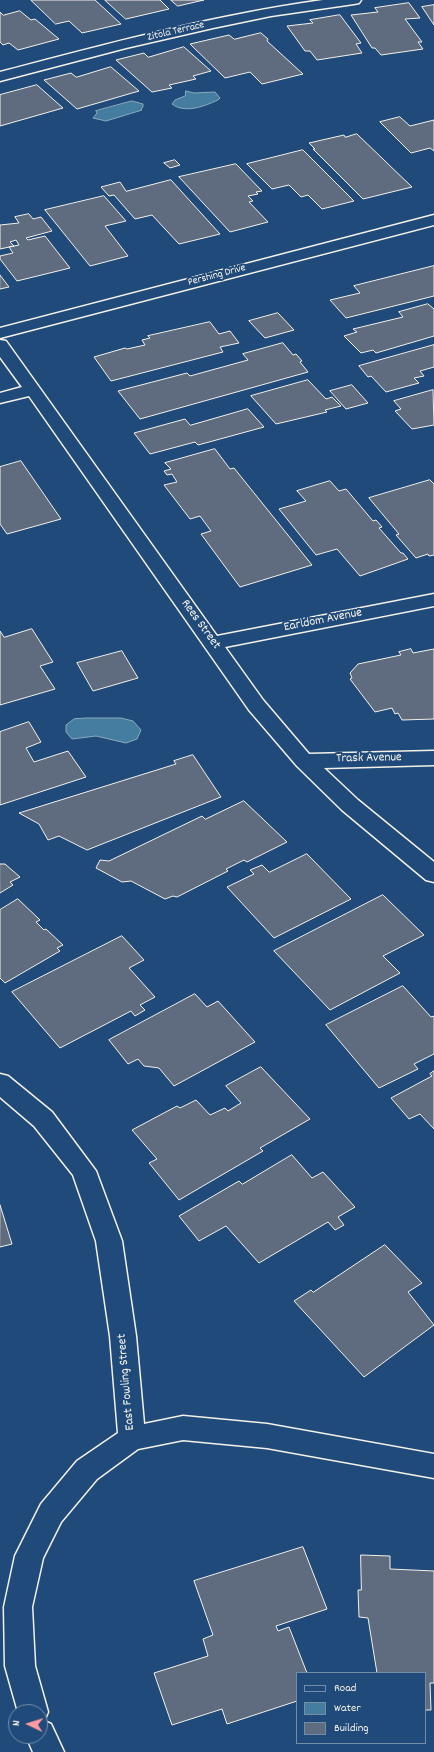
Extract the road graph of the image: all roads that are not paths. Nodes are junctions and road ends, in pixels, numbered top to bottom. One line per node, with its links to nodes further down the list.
1 (354, 0): 2 (street, Zitola Terrace)
2 (0, 77)
3 (434, 220): 4 (street, Pershing Drive)
4 (0, 333)
5 (0, 345): 6 (street, Rees Street)
6 (33, 389): 7 (street); 9 (street, Rees Street)
7 (0, 398)
8 (434, 600): 9 (street, Earldom Avenue)
9 (213, 643): 11 (street, Rees Street)
10 (434, 758): 11 (street, Trask Avenue)
11 (304, 761): 12 (street, Rees Street)
12 (434, 874)
13 (0, 1083): 14 (street, East Fowling Street)
14 (132, 1438): 15 (street, East Fowling Street); 16 (street)
15 (434, 1466)
16 (31, 1704)

